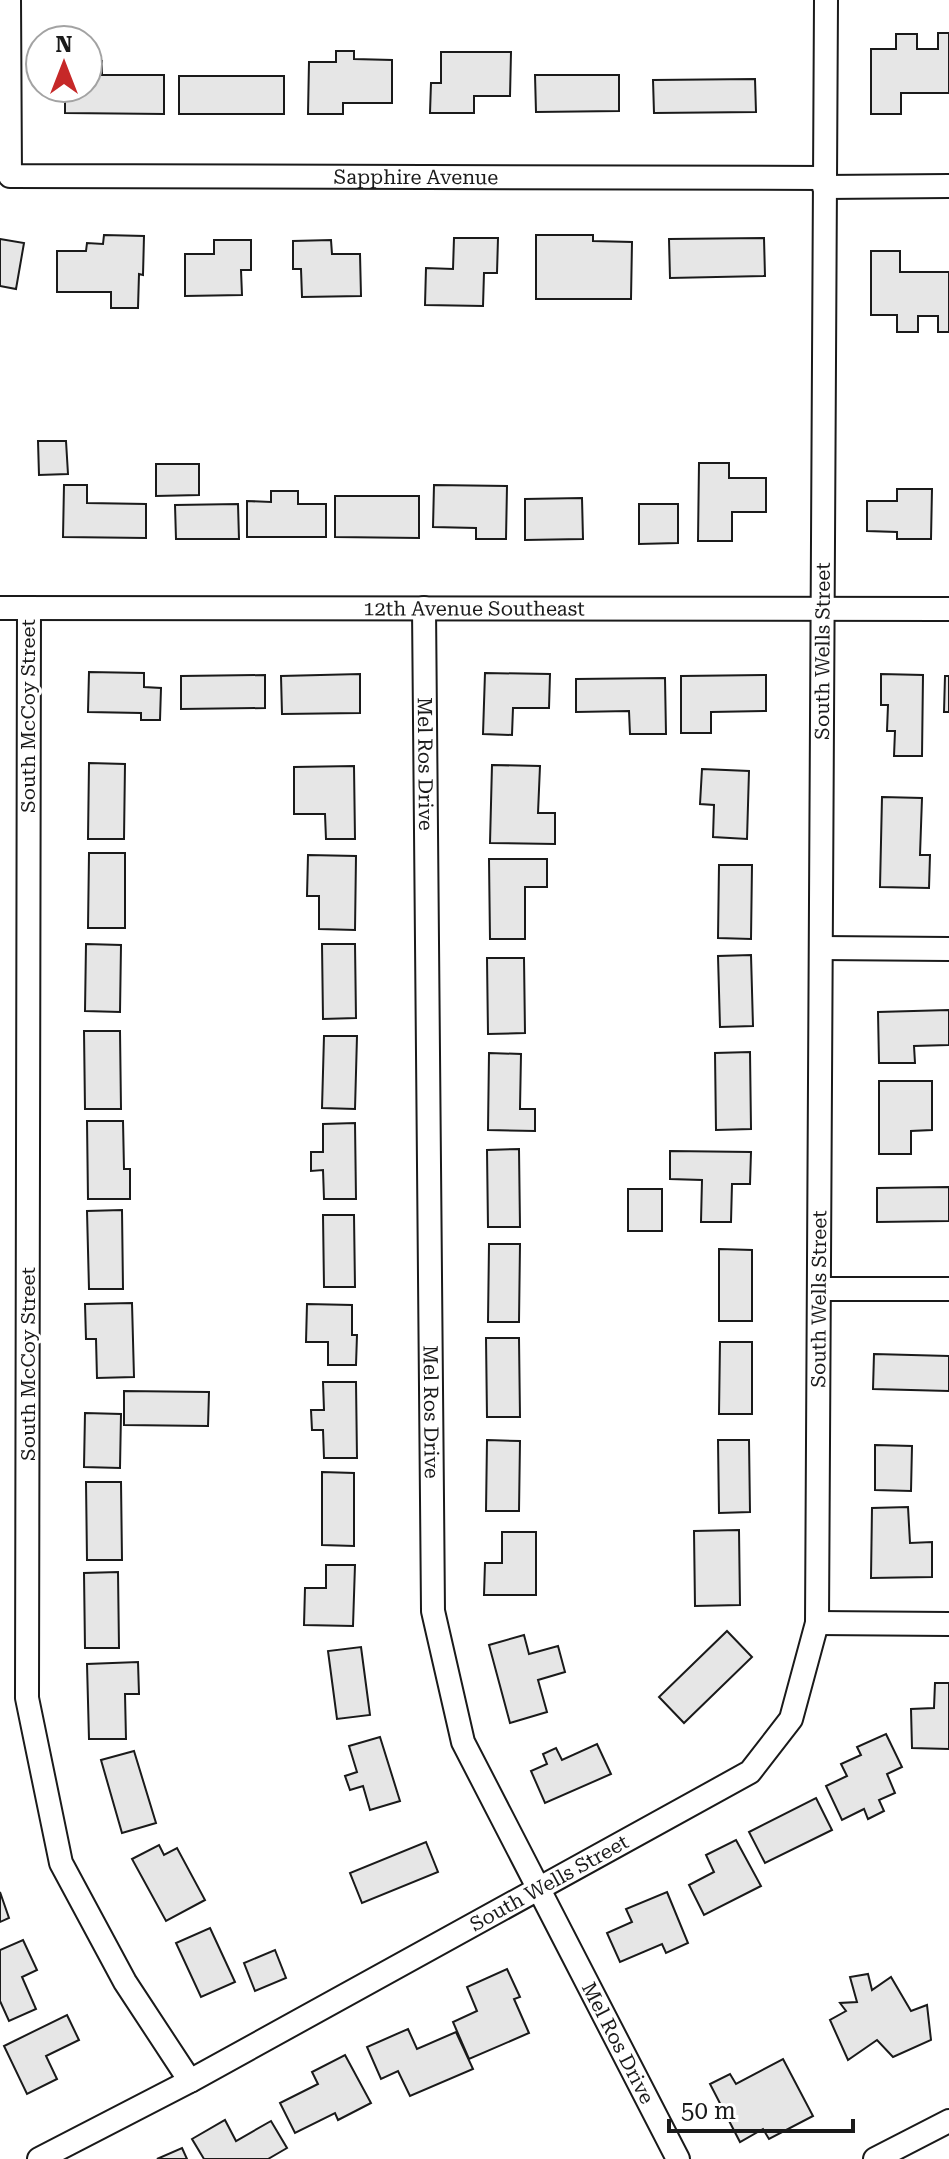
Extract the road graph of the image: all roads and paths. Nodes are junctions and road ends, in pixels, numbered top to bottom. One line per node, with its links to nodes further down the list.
1 (9, 0): 3 (street, Sapphire Avenue)
2 (826, 0): 3 (street, South Wells Street)
3 (824, 182): 4 (street, Sapphire Avenue); 8 (street, South Wells Street)
4 (949, 186)
5 (0, 608): 6 (street, 12th Avenue Southeast)
6 (29, 608): 7 (street, 12th Avenue Southeast); 17 (street, South McCoy Street)
7 (424, 608): 8 (street, 12th Avenue Southeast); 16 (street, Mel Ros Drive)
8 (822, 609): 9 (street, 12th Avenue Southeast); 10 (street, South Wells Street)
9 (949, 609)
10 (821, 948): 11 (street); 12 (street, South Wells Street)
11 (949, 949)
12 (820, 1289): 13 (street); 14 (street, South Wells Street)
13 (949, 1289)
14 (817, 1623): 15 (street); 16 (street, South Wells Street)
15 (949, 1624)
16 (539, 1891): 17 (street, South Wells Street); 20 (street, Mel Ros Drive)
17 (190, 2081): 19 (street, South Wells Street)
18 (949, 2121): 21 (street)
19 (39, 2159)
20 (678, 2159)
21 (875, 2159)

